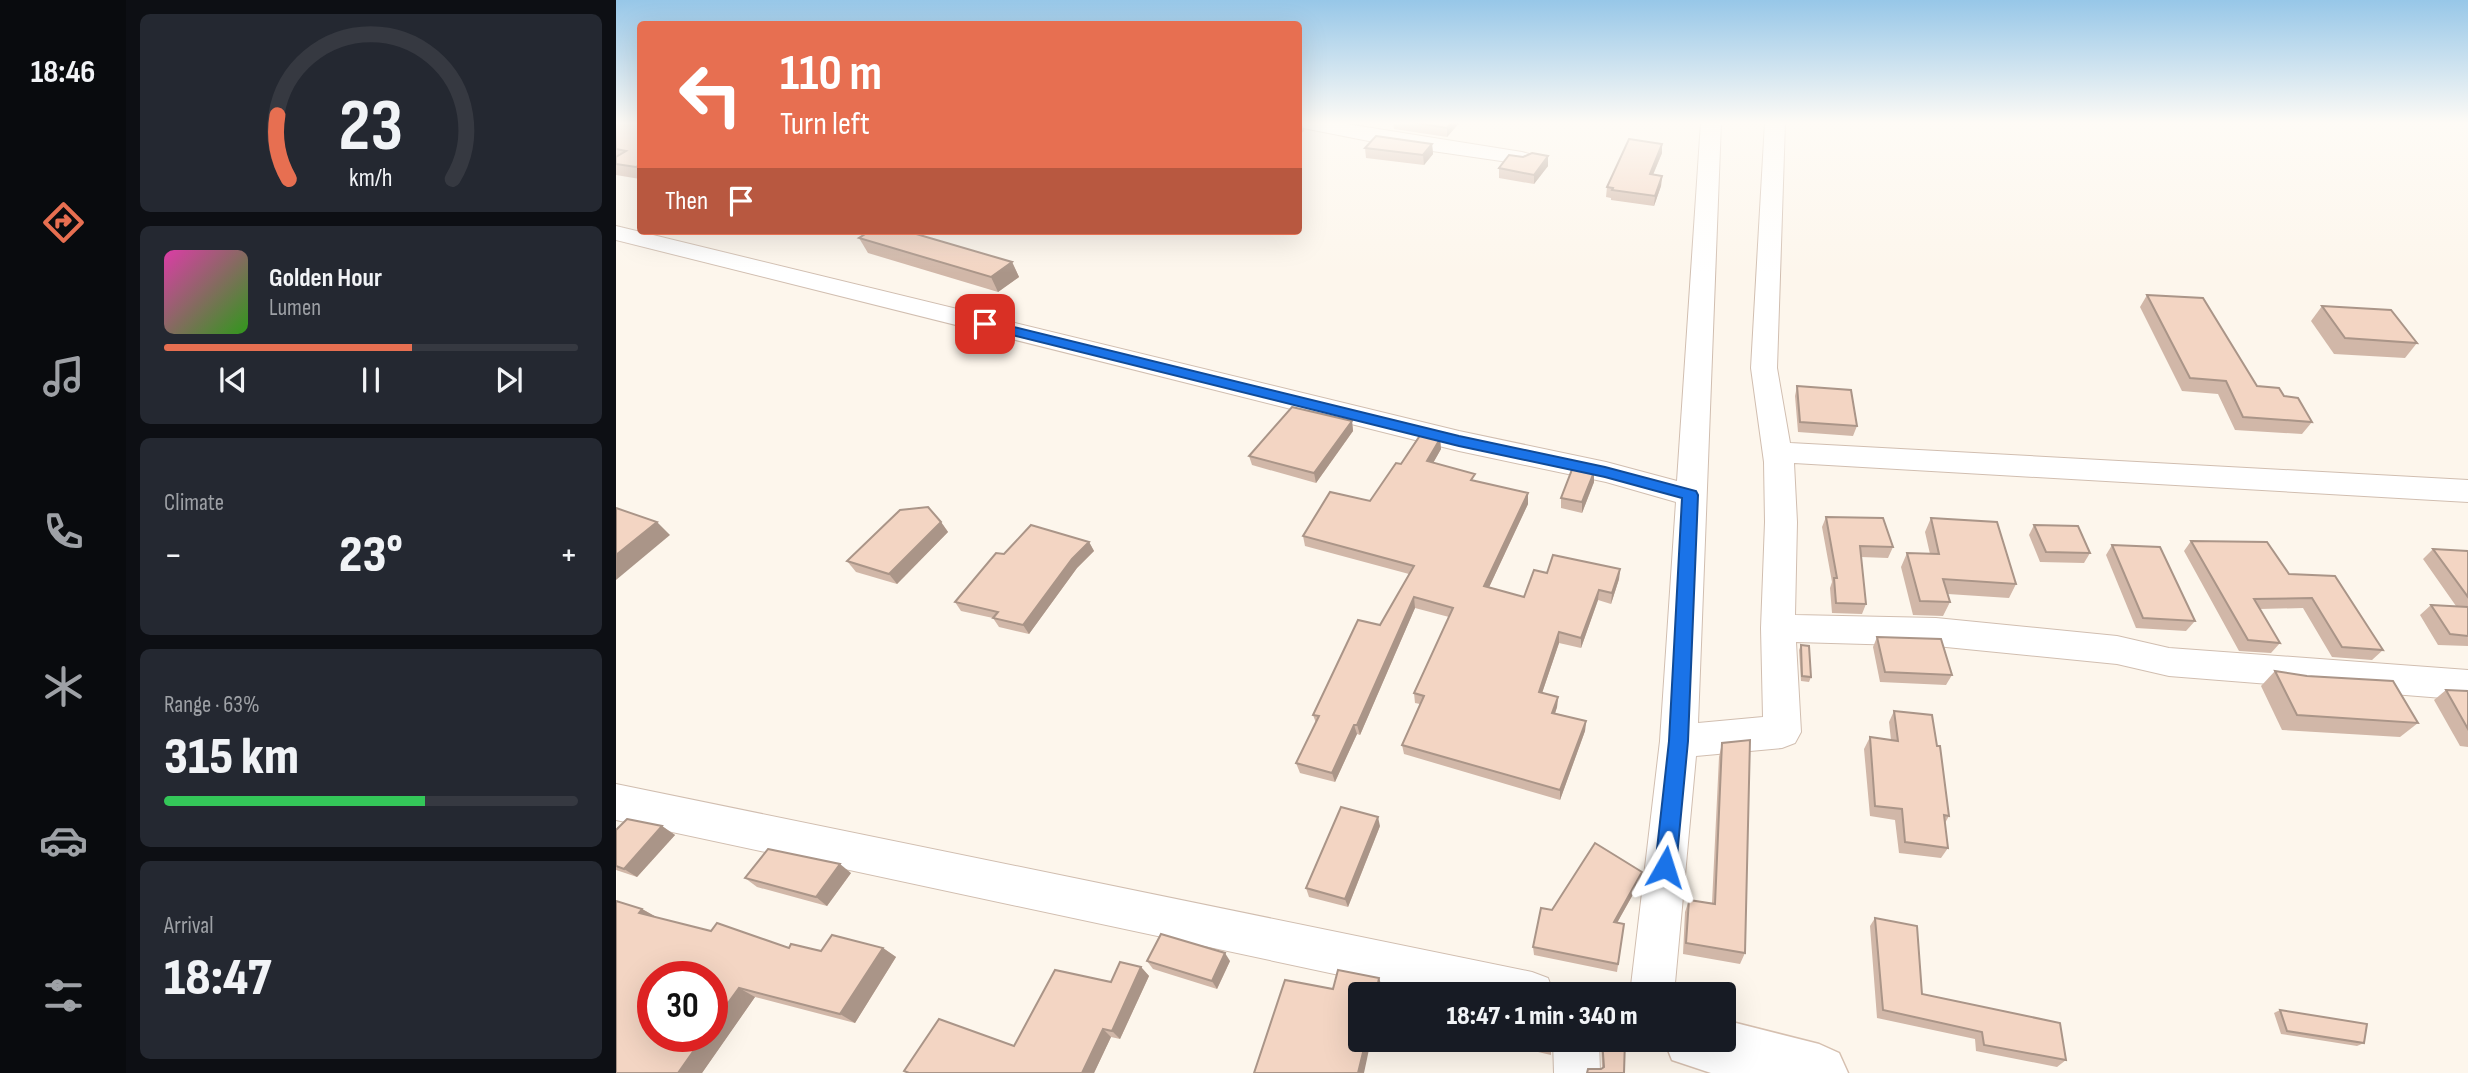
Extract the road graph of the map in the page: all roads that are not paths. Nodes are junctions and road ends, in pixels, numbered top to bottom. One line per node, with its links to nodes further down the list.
1 (1707, 172): 6 (street)
2 (1773, 172): 4 (street)
3 (616, 233): 6 (street)
4 (1778, 452): 5 (street); 7 (street)
5 (2468, 491)
6 (1690, 495): 9 (street)
7 (1778, 628): 8 (street); 9 (street)
8 (2468, 685)
9 (1679, 741): 12 (street)
10 (616, 802): 11 (street)
11 (1475, 982)
12 (1653, 982)
13 (1736, 1051): 16 (street)
14 (1576, 1052): 15 (street)
15 (1577, 1073)
16 (1819, 1073)

